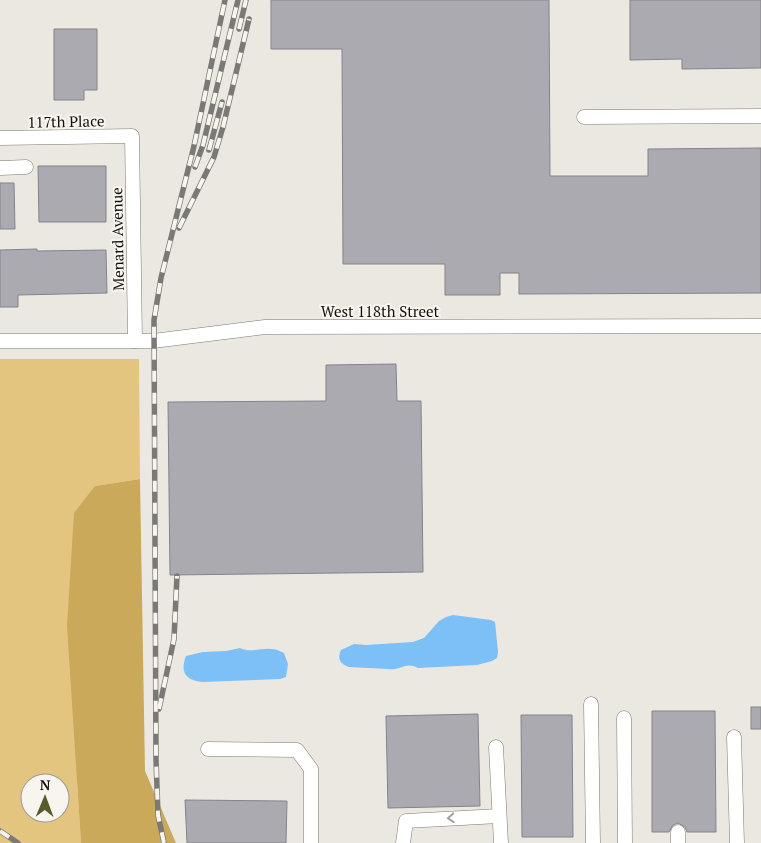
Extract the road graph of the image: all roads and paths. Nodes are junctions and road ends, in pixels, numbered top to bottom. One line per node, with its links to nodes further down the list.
1 (761, 116): 2 (street)
2 (584, 117)
3 (132, 136): 4 (street, 117th Place); 9 (street, Menard Avenue)
4 (0, 138)
5 (26, 167): 6 (street)
6 (0, 168)
7 (761, 326): 9 (street, West 118th Street)
8 (0, 341): 9 (street, West 118th Street)
9 (135, 341)
10 (591, 704): 19 (street)
11 (624, 718): 20 (street)
12 (734, 737): 21 (street)
13 (496, 747): 15 (street)
14 (208, 749): 16 (street)
15 (499, 816): 17 (street, one-way to 17); 18 (street)
16 (311, 843)
17 (403, 843)
18 (500, 843)
19 (593, 843)
20 (625, 843)
21 (737, 843)

